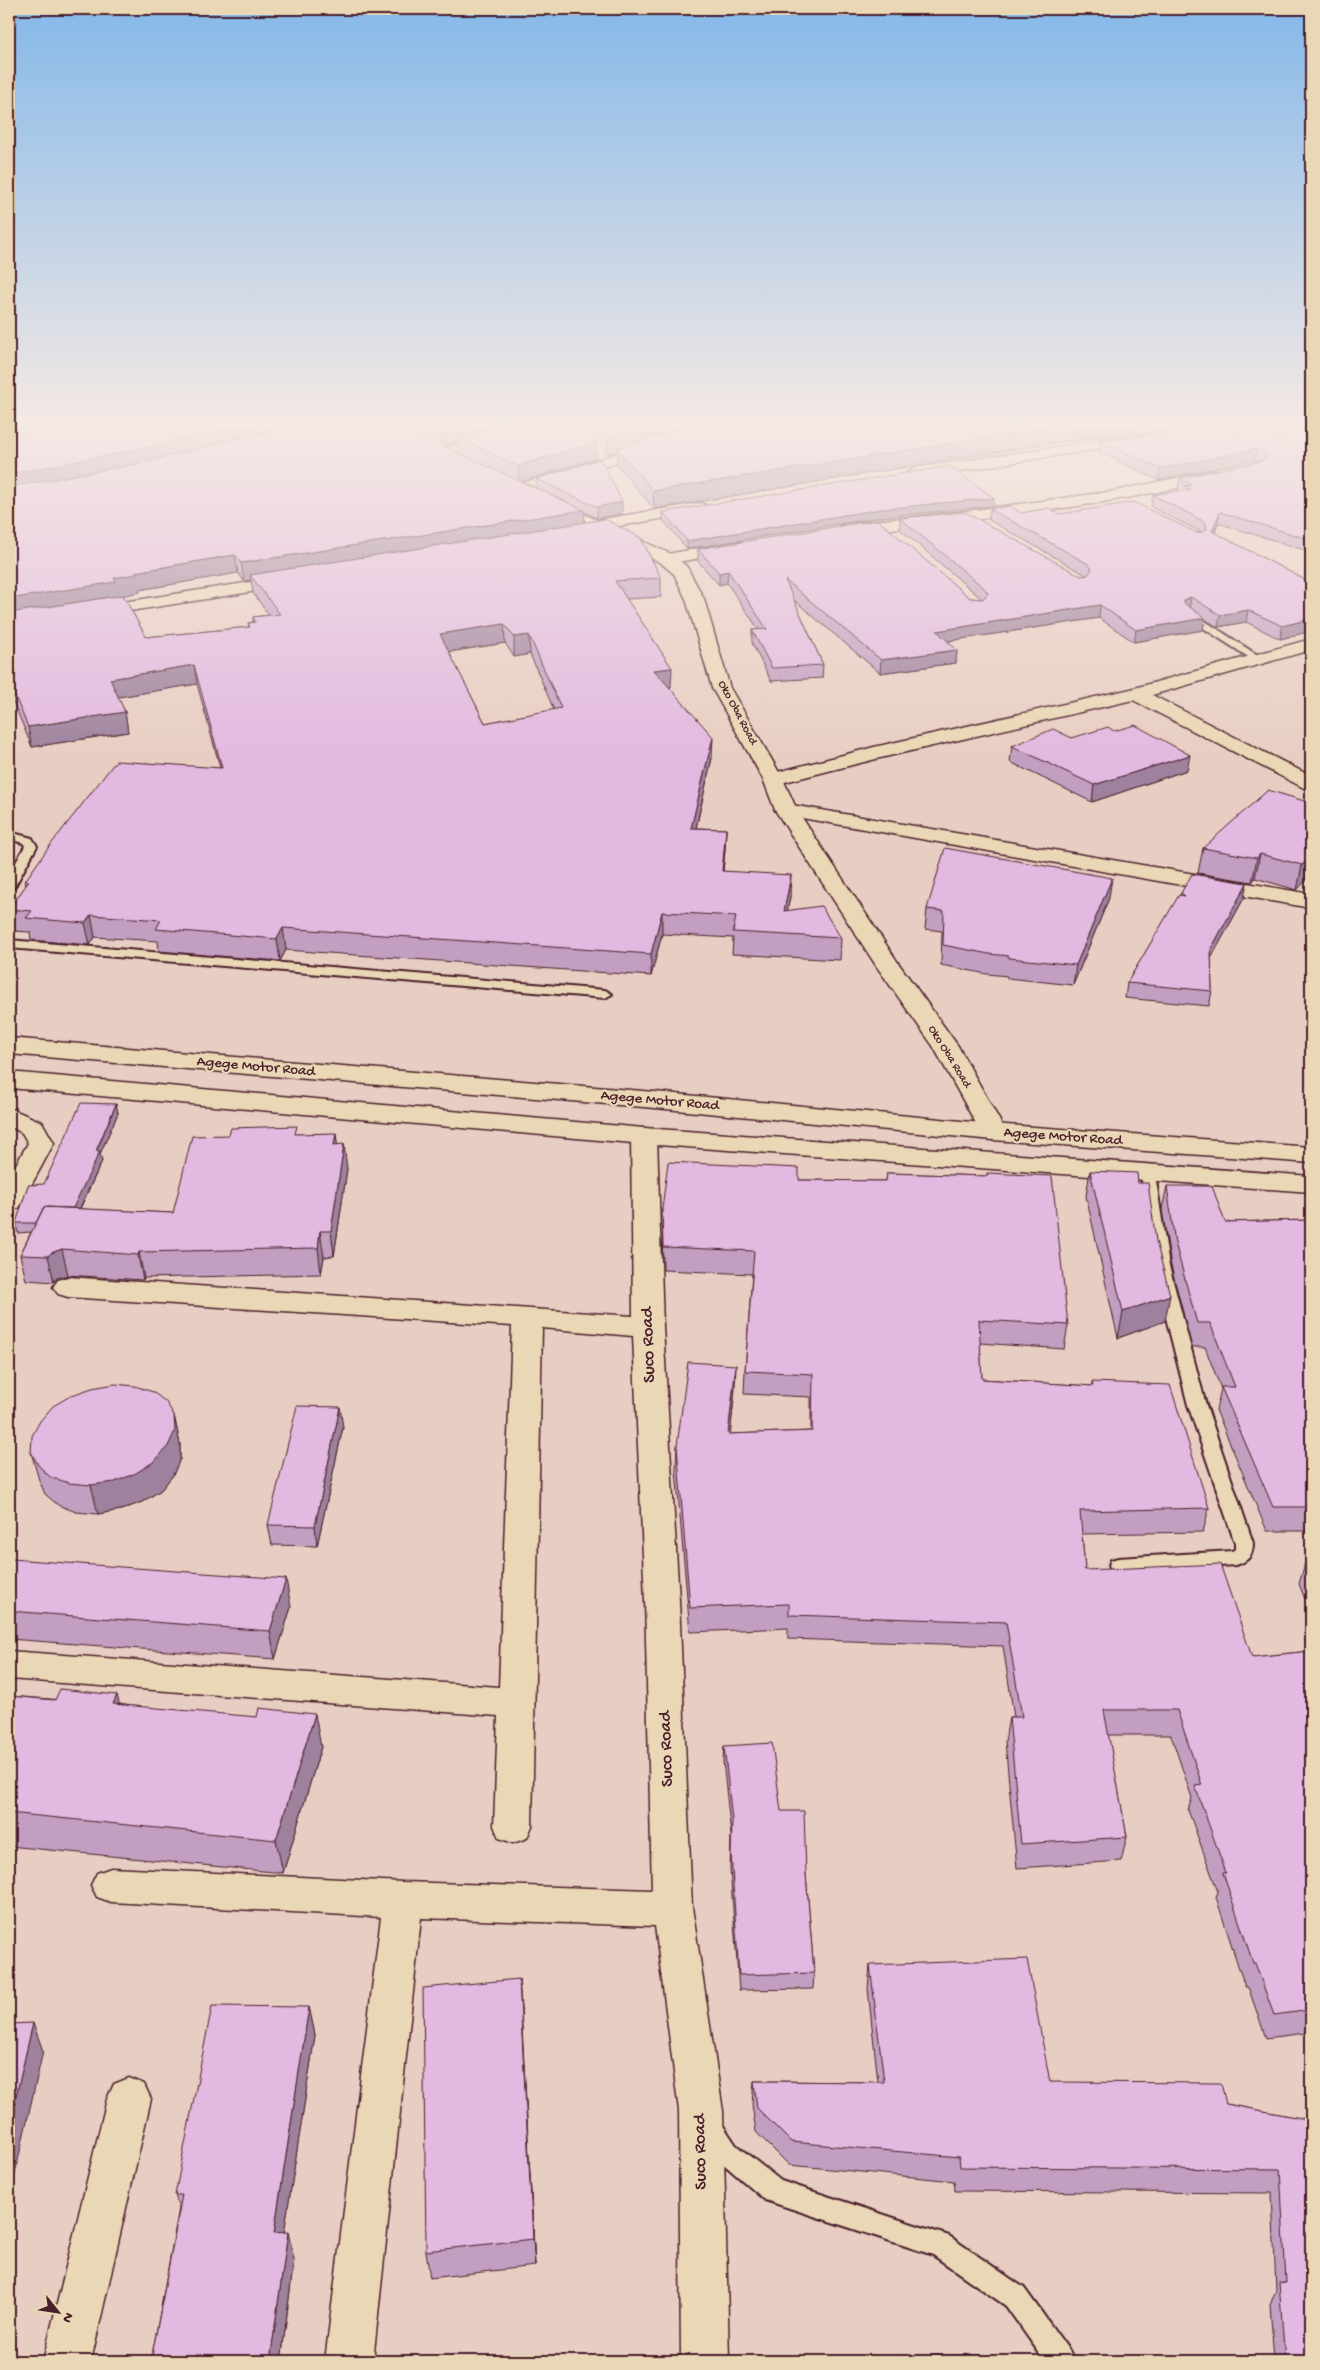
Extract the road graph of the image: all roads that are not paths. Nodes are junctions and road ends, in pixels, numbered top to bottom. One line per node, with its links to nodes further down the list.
1 (624, 538): 5 (street, Oko Oba Road)
2 (897, 538): 3 (street)
3 (903, 543)
4 (751, 544): 5 (street)
5 (667, 558): 12 (street, Oko Oba Road)
6 (303, 578): 7 (street)
7 (77, 614)
8 (1188, 614): 10 (lane)
9 (1311, 644): 10 (street)
10 (1260, 660): 11 (street)
11 (1135, 694): 12 (street); 13 (street)
12 (773, 779): 14 (street, Oko Oba Road)
13 (1311, 784)
14 (786, 810): 17 (street); 23 (street, Oko Oba Road)
15 (9, 836): 16 (lane)
16 (9, 886)
17 (1311, 901)
18 (9, 944): 19 (lane)
19 (606, 994)
20 (9, 1046): 23 (street, Agege Motor Road)
21 (9, 1080): 24 (street, Agege Motor Road)
22 (9, 1116): 28 (street)
23 (993, 1132): 25 (street, Agege Motor Road)
24 (644, 1136): 26 (street, Agege Motor Road); 31 (street, Suco Road)
25 (1311, 1155)
26 (1148, 1174): 27 (street, Agege Motor Road); 32 (lane)
27 (1311, 1184)
28 (9, 1202)
29 (68, 1287): 30 (street)
30 (527, 1317): 31 (street); 34 (street)
31 (648, 1327): 38 (street, Suco Road)
32 (1118, 1565)
33 (9, 1665): 34 (street)
34 (516, 1703): 35 (street)
35 (513, 1826)
36 (111, 1885): 37 (street)
37 (403, 1900): 38 (street); 42 (street)
38 (673, 1909): 40 (street, Suco Road)
39 (129, 2099): 41 (street)
40 (701, 2112): 43 (street, Suco Road); 44 (lane)
41 (67, 2361)
42 (349, 2361)
43 (705, 2361)
44 (1061, 2361)

